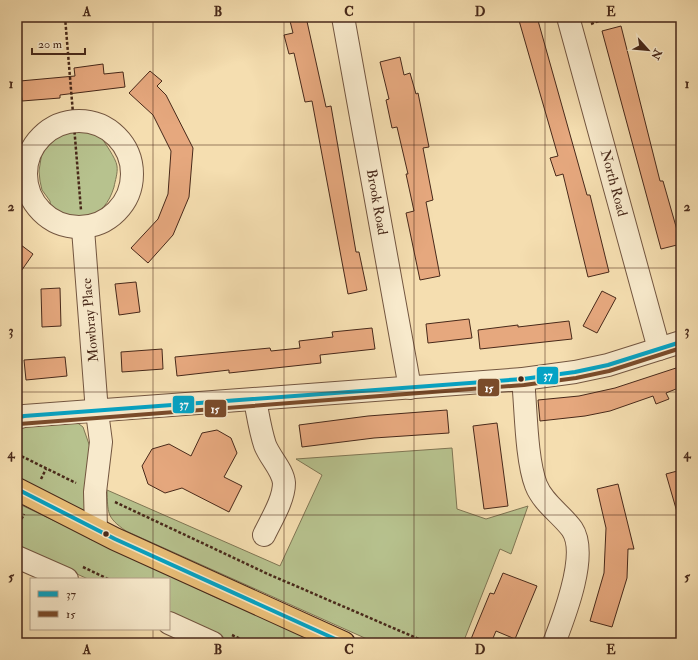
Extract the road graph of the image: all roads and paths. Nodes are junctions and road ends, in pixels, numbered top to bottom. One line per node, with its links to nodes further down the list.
1 (65, 17): 4 (path)
2 (343, 17): 8 (street, Brook Road)
3 (568, 17): 6 (street, North Road)
4 (83, 229): 4 (street); 10 (street, Mowbray Place)
5 (681, 342): 6 (street)
6 (659, 349): 7 (street)
7 (523, 379): 8 (street); 20 (street)
8 (410, 388): 9 (street)
9 (255, 400): 10 (street); 16 (street)
10 (97, 412): 11 (street); 14 (street, Mowbray Place)
11 (17, 418)
12 (17, 454): 14 (path)
13 (17, 489): 15 (main road)
14 (95, 492): 15 (street, Mowbray Place); 23 (path)
15 (96, 529): 22 (main road)
16 (264, 535)
17 (17, 557): 18 (street)
18 (65, 578)
19 (170, 623): 21 (street)
20 (560, 642)
21 (213, 643)
22 (344, 643)
23 (428, 643)

